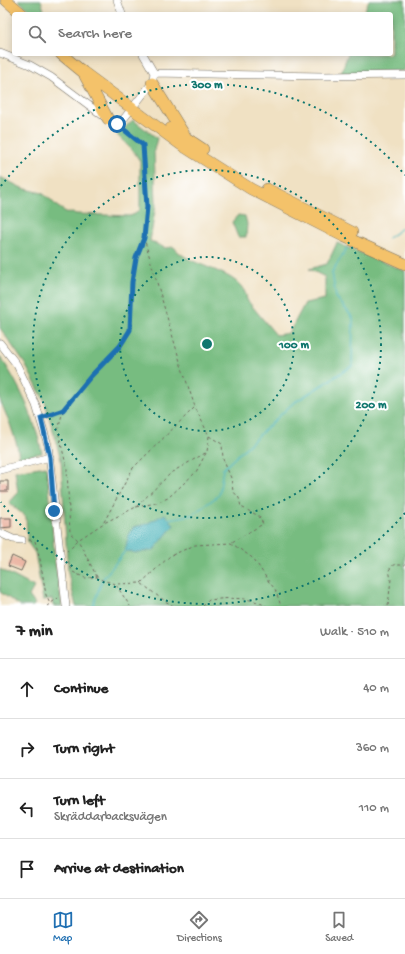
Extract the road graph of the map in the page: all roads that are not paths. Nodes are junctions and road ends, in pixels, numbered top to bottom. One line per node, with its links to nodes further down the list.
1 (6, 0): 5 (highway)
2 (117, 0): 6 (street)
3 (0, 2): 4 (highway)
4 (12, 12)
5 (20, 12)
6 (121, 12)
7 (0, 53): 15 (street)
8 (63, 56): 11 (highway)
9 (72, 56): 14 (highway)
10 (144, 56): 13 (street)
11 (83, 72): 14 (highway); 15 (highway)
12 (405, 75): 13 (street)
13 (153, 78): 14 (street); 16 (highway)
14 (133, 106): 15 (street); 16 (highway); 18 (highway)
15 (113, 121)
16 (188, 140): 17 (highway)
17 (405, 256)
18 (405, 264)
19 (0, 343): 20 (street)
20 (50, 457): 21 (street); 24 (street)
21 (0, 470)
22 (0, 533): 23 (street)
23 (22, 540)
24 (66, 606)

